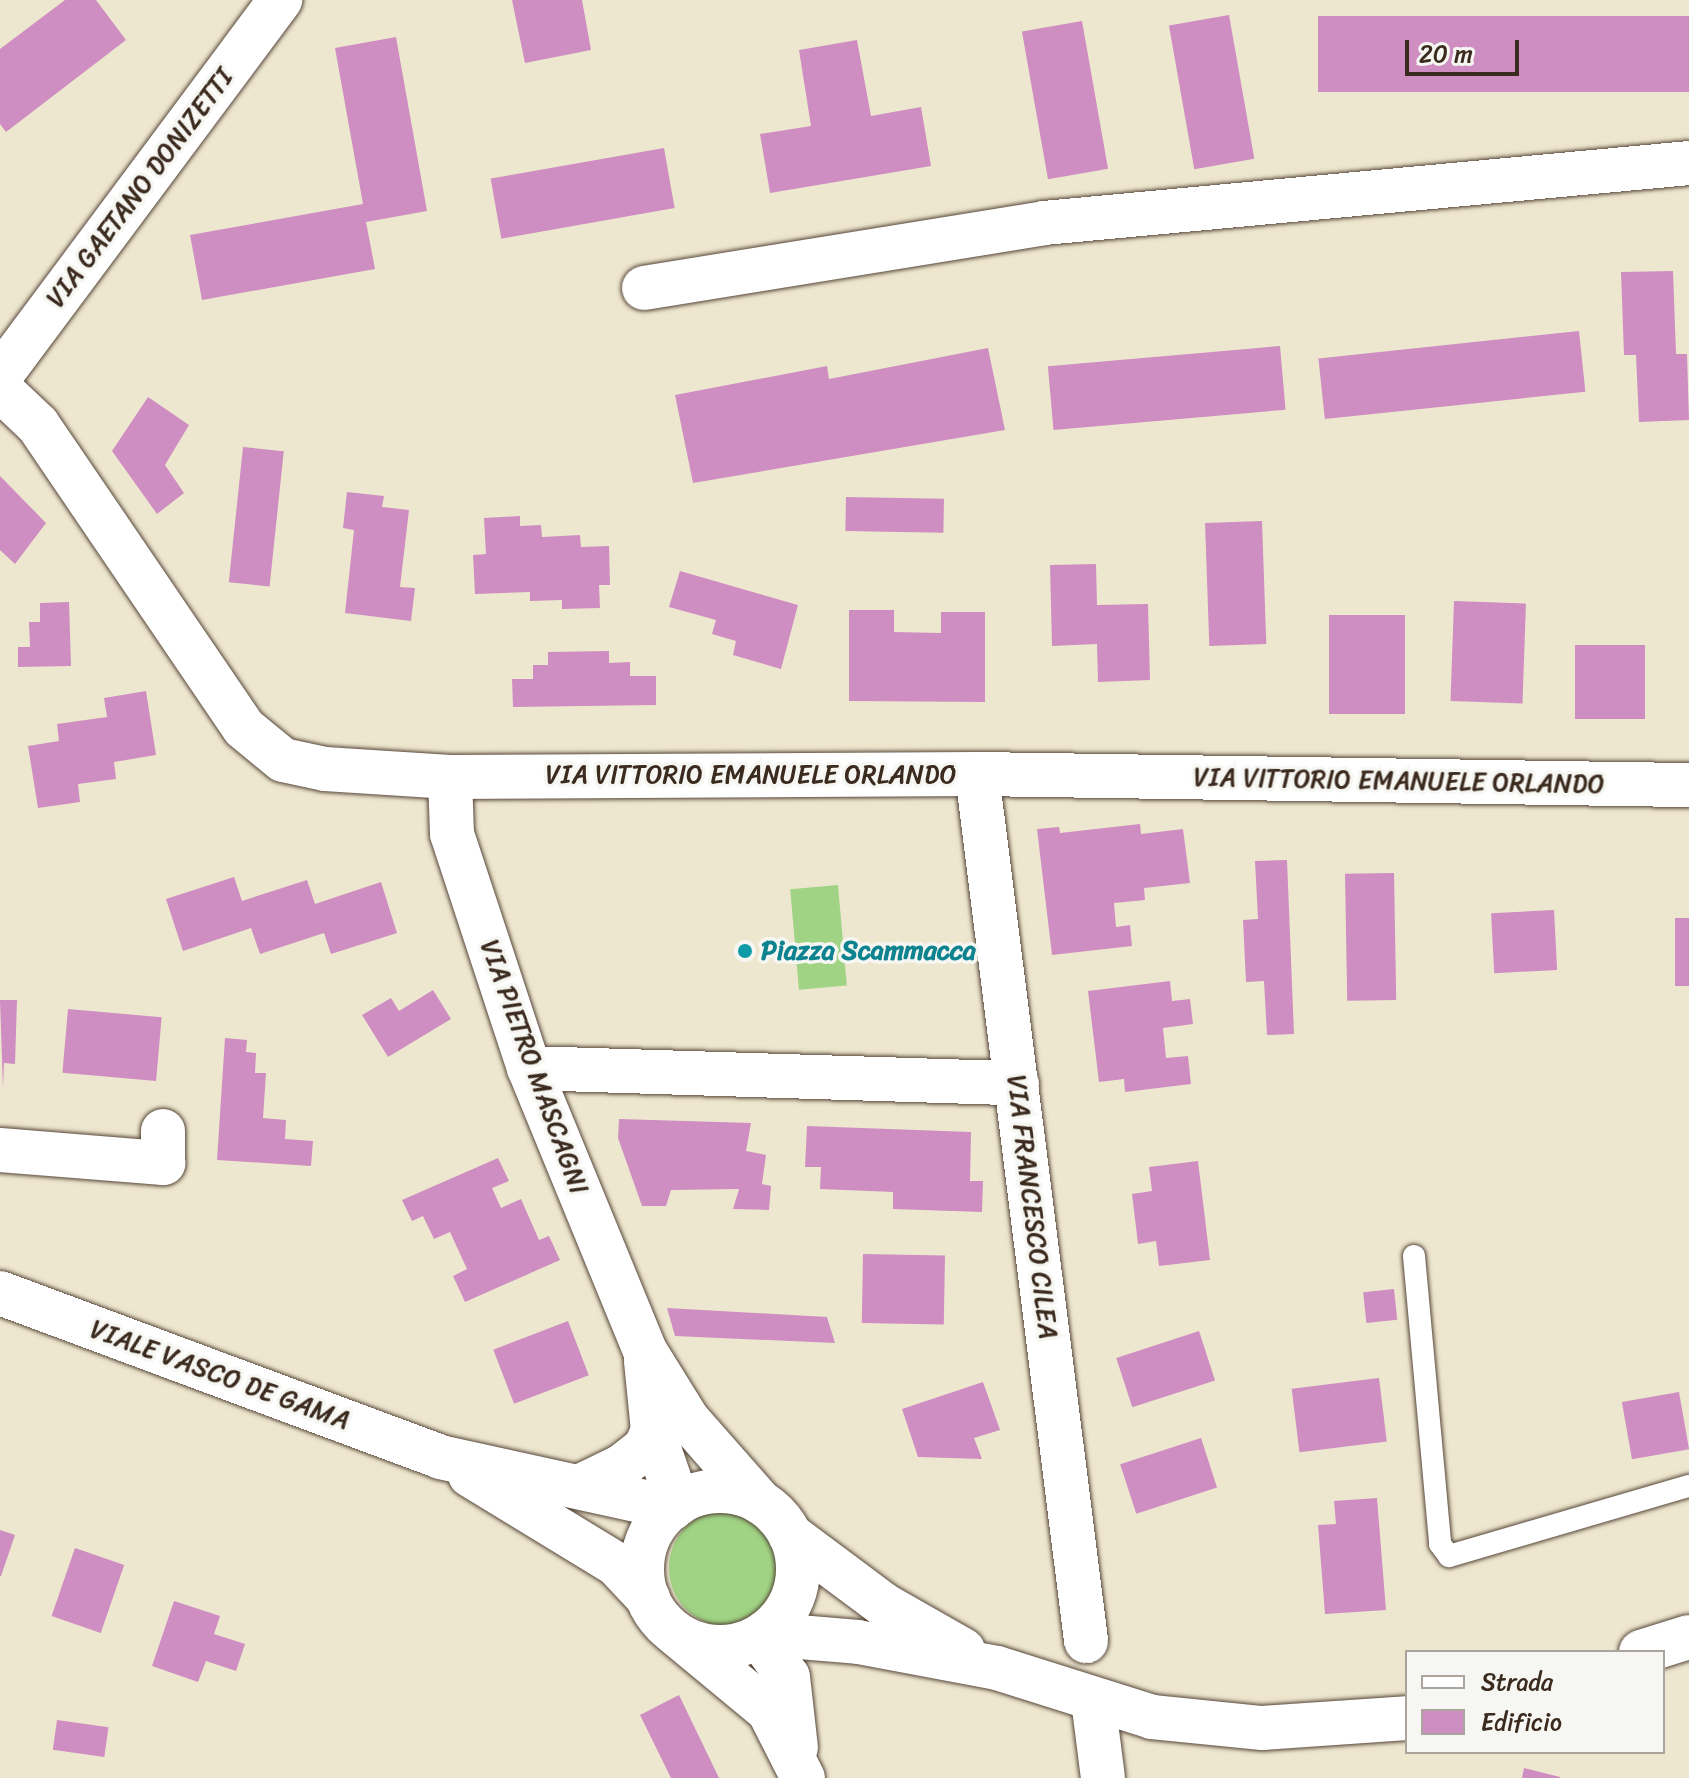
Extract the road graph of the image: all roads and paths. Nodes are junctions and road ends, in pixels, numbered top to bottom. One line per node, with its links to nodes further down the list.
1 (280, 0): 4 (street, VIA GAETANO DONIZETTI)
2 (1689, 163): 3 (street)
3 (644, 288)
4 (0, 376)
5 (0, 389): 7 (street, VIA VITTORIO EMANUELE ORLANDO)
6 (977, 774): 7 (street, VIA VITTORIO EMANUELE ORLANDO); 8 (street, VIA VITTORIO EMANUELE ORLANDO); 10 (street, VIA FRANCESCO CILEA)
7 (450, 777): 9 (street, VIA PIETRO MASCAGNI)
8 (1689, 785)
9 (529, 1068): 10 (street); 15 (street, VIA PIETRO MASCAGNI)
10 (1017, 1083): 27 (street, VIA FRANCESCO CILEA)
11 (163, 1131): 12 (street)
12 (0, 1150)
13 (1414, 1256): 19 (lane)
14 (0, 1293): 17 (street, VIALE VASCO DE GAMA)
15 (645, 1351): 16 (street); 20 (street)
16 (653, 1431): 18 (street); 21 (street)
17 (440, 1457): 18 (street); 23 (street)
18 (583, 1485): 21 (street)
19 (1689, 1486)
20 (760, 1502): 21 (street); 22 (street)
21 (675, 1506): 23 (street)
22 (790, 1535): 25 (street); 29 (street)
23 (648, 1598): 24 (street)
24 (675, 1633): 25 (street); 32 (street)
25 (761, 1636): 29 (street); 32 (street)
26 (1689, 1637): 28 (street)
27 (1086, 1641)
28 (1647, 1650)
29 (997, 1668): 30 (street)
30 (1093, 1700): 31 (street); 33 (street)
31 (1405, 1718)
32 (801, 1772)
33 (1103, 1778)

